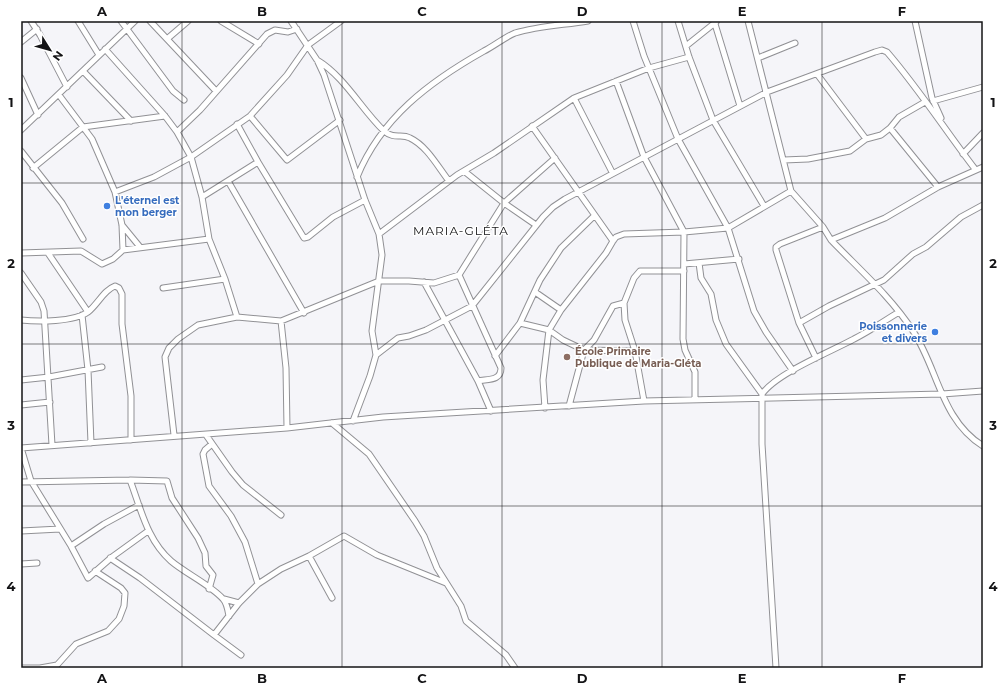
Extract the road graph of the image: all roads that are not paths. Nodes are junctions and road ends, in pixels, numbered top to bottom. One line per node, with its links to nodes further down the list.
1 (31, 21): 17 (street)
2 (78, 21): 26 (street)
3 (121, 21): 16 (street)
4 (135, 21): 16 (street)
5 (150, 21): 19 (street)
6 (188, 21): 19 (street)
7 (221, 21): 22 (street)
8 (291, 21): 18 (street)
9 (341, 21): 23 (street)
10 (588, 21): 57 (street)
11 (633, 21): 30 (street)
12 (678, 21): 24 (street)
13 (748, 21): 28 (street)
14 (915, 21): 42 (street)
15 (716, 22): 24 (street); 44 (street)
16 (127, 28): 25 (street); 41 (street)
17 (37, 29): 20 (street); 35 (street)
18 (297, 29): 22 (street); 23 (street)
19 (167, 39): 37 (street)
20 (21, 42)
21 (795, 43): 28 (street)
22 (258, 44): 37 (street)
23 (308, 45): 29 (street); 47 (street)
24 (686, 46): 27 (street)
25 (105, 49): 26 (street); 46 (street)
26 (99, 55): 31 (street)
27 (689, 57): 30 (street); 49 (street)
28 (758, 58): 38 (street)
29 (317, 60): 48 (street); 57 (street)
30 (649, 68): 34 (street); 60 (street)
31 (83, 71): 35 (street); 50 (street)
32 (816, 74): 38 (street); 43 (street); 61 (street)
33 (21, 78): 45 (street)
34 (616, 81): 40 (street); 65 (street)
35 (67, 87): 39 (street)
36 (983, 87): 42 (street)
37 (216, 91): 58 (street)
38 (767, 92): 44 (street); 67 (street)
39 (59, 95): 45 (street); 54 (street)
40 (574, 98): 53 (street); 73 (street)
41 (184, 100)
42 (933, 101): 52 (street)
43 (925, 102): 52 (street); 55 (street)
44 (740, 106): 49 (street)
45 (38, 115): 56 (street)
46 (165, 116): 50 (street); 58 (street)
47 (250, 116): 48 (street); 51 (street)
48 (340, 120): 74 (street)
49 (714, 120): 60 (street); 85 (street)
50 (131, 121): 54 (street)
51 (237, 124): 64 (street); 68 (street)
52 (944, 125): 63 (street)
53 (532, 126): 66 (street); 72 (street)
54 (83, 127): 70 (street); 79 (street)
55 (890, 128): 61 (street); 77 (street)
56 (21, 130)
57 (385, 131): 74 (street); 76 (street)
58 (177, 132): 64 (street)
59 (983, 134): 63 (street)
60 (678, 139): 65 (street); 90 (street)
61 (866, 139): 67 (street)
62 (21, 151): 70 (street)
63 (963, 154): 71 (street)
64 (191, 157): 79 (street); 81 (street)
65 (644, 157): 73 (street); 91 (street)
66 (555, 158): 80 (street); 83 (street)
67 (784, 160): 78 (street)
68 (258, 162): 75 (street); 82 (street)
69 (983, 167): 71 (street)
70 (33, 168): 93 (street)
71 (975, 169): 77 (street)
72 (464, 171): 76 (street); 83 (street)
73 (612, 172): 80 (street)
74 (357, 177): 82 (street)
75 (228, 181): 81 (street); 118 (street)
76 (449, 181): 92 (street)
77 (938, 187): 95 (street)
78 (791, 191): 85 (street); 89 (street)
79 (115, 192): 87 (street)
80 (577, 192): 86 (street); 88 (street)
81 (202, 197): 94 (street)
82 (365, 200): 92 (street)
83 (504, 203): 88 (street); 106 (street)
84 (983, 205): 110 (street)
85 (764, 206): 90 (street)
86 (594, 216): 96 (street); 112 (street)
87 (122, 225): 97 (street); 98 (street)
88 (536, 226): 114 (street)
89 (823, 227): 95 (street); 126 (street)
90 (728, 228): 91 (street); 101 (street)
91 (684, 232): 96 (street); 103 (street)
92 (379, 234): 108 (street)
93 (83, 239)
94 (209, 239): 97 (street); 107 (street)
95 (831, 240): 110 (street)
96 (613, 241): 115 (street)
97 (140, 247): 98 (street)
98 (123, 250): 100 (street)
99 (21, 253): 100 (street)
100 (48, 253): 116 (street)
101 (739, 259): 102 (street); 135 (street)
102 (699, 263): 103 (street); 141 (street)
103 (684, 264): 104 (street)
104 (684, 271): 113 (street); 142 (street)
105 (21, 273): 124 (street)
106 (459, 275): 109 (street); 114 (street)
107 (225, 279): 111 (street); 120 (street)
108 (379, 281): 109 (street); 118 (street); 130 (street)
109 (424, 282): 123 (street)
110 (875, 286): 117 (street); 126 (street)
111 (163, 288)
112 (535, 292): 115 (street); 125 (street)
113 (624, 303): 128 (street); 129 (street)
114 (472, 306): 123 (street); 131 (street)
115 (560, 310): 127 (street)
116 (88, 312): 119 (street); 154 (street)
117 (900, 312): 132 (street); 140 (street)
118 (304, 313): 122 (street)
119 (82, 315): 124 (street); 134 (street)
120 (237, 318): 122 (street); 153 (street)
121 (21, 320): 124 (street)
122 (281, 321): 151 (street)
123 (444, 321): 130 (street); 138 (street)
124 (46, 322): 136 (street)
125 (520, 323): 127 (street); 131 (street)
126 (799, 323): 132 (street)
127 (549, 330): 128 (street); 147 (street)
128 (584, 350): 129 (street); 146 (street)
129 (634, 351): 143 (street)
130 (376, 355): 149 (street)
131 (495, 356): 138 (street)
132 (816, 358): 135 (street)
133 (102, 367): 134 (street)
134 (88, 370): 136 (street); 155 (street)
135 (793, 371): 141 (street)
136 (49, 377): 137 (street); 144 (street)
137 (21, 380)
138 (478, 381): 148 (street)
139 (983, 391): 140 (street)
140 (942, 394): 141 (street); 158 (street)
141 (761, 396): 142 (street); 186 (street)
142 (695, 400): 143 (street)
143 (644, 401): 146 (street)
144 (50, 402): 145 (street); 157 (street)
145 (21, 405)
146 (569, 406): 147 (street)
147 (545, 408): 148 (street)
148 (491, 411): 149 (street)
149 (353, 421): 150 (street)
150 (332, 424): 151 (street); 174 (street)
151 (287, 428): 152 (street)
152 (206, 435): 153 (street); 156 (street)
153 (174, 436): 154 (street)
154 (131, 440): 155 (street)
155 (90, 443): 157 (street)
156 (212, 444): 164 (street); 175 (street)
157 (52, 445): 159 (street)
158 (983, 446)
159 (21, 448): 161 (street)
160 (130, 480): 161 (street); 163 (street); 176 (street)
161 (32, 481): 162 (street); 165 (street)
162 (21, 482)
163 (139, 505): 167 (street); 168 (street)
164 (281, 515)
165 (60, 529): 166 (street); 168 (street)
166 (21, 531)
167 (148, 531): 170 (street); 176 (street)
168 (72, 546): 173 (street)
169 (309, 556): 174 (street); 175 (street); 177 (street)
170 (110, 558): 173 (street); 181 (street)
171 (37, 563): 172 (street)
172 (21, 564)
173 (95, 571): 183 (street)
174 (446, 583): 185 (street)
175 (258, 584): 179 (street)
176 (210, 589): 178 (street)
177 (332, 598)
178 (224, 599): 179 (street); 180 (street)
179 (239, 603): 180 (street)
180 (229, 616): 181 (street)
181 (214, 635): 182 (street)
182 (241, 655)
183 (58, 666): 184 (street)
184 (21, 668)
185 (515, 668)
186 (776, 668)

